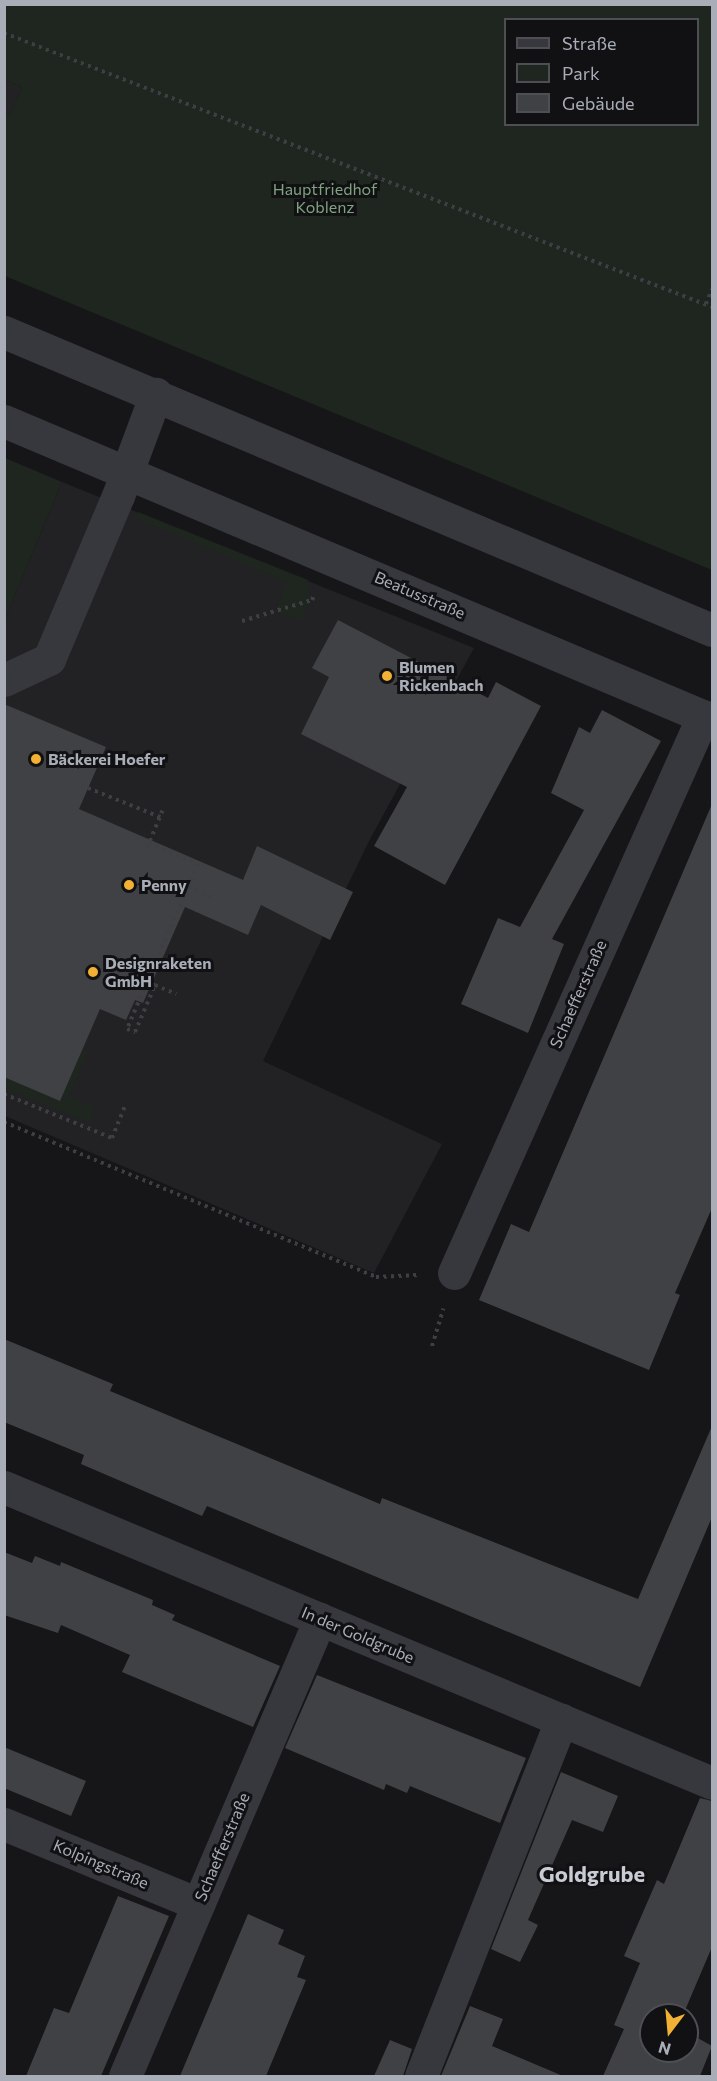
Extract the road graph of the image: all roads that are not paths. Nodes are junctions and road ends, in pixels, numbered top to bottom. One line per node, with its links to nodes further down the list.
1 (4, 332): 2 (street)
2 (156, 394): 4 (street); 5 (street)
3 (4, 421): 4 (street, Beatusstraße)
4 (127, 472): 6 (street); 7 (street, Beatusstraße)
5 (712, 630)
6 (4, 680)
7 (708, 718): 8 (street, Schaefferstraße)
8 (454, 1273)
9 (4, 1487): 10 (street, In der Goldgrube)
10 (320, 1619): 11 (street, In der Goldgrube); 14 (street, Schaefferstraße)
11 (561, 1720): 12 (street, In der Goldgrube); 16 (street)
12 (712, 1783)
13 (4, 1824): 14 (street, Kolpingstraße)
14 (198, 1904): 15 (street, Schaefferstraße)
15 (125, 2076)
16 (421, 2076)

